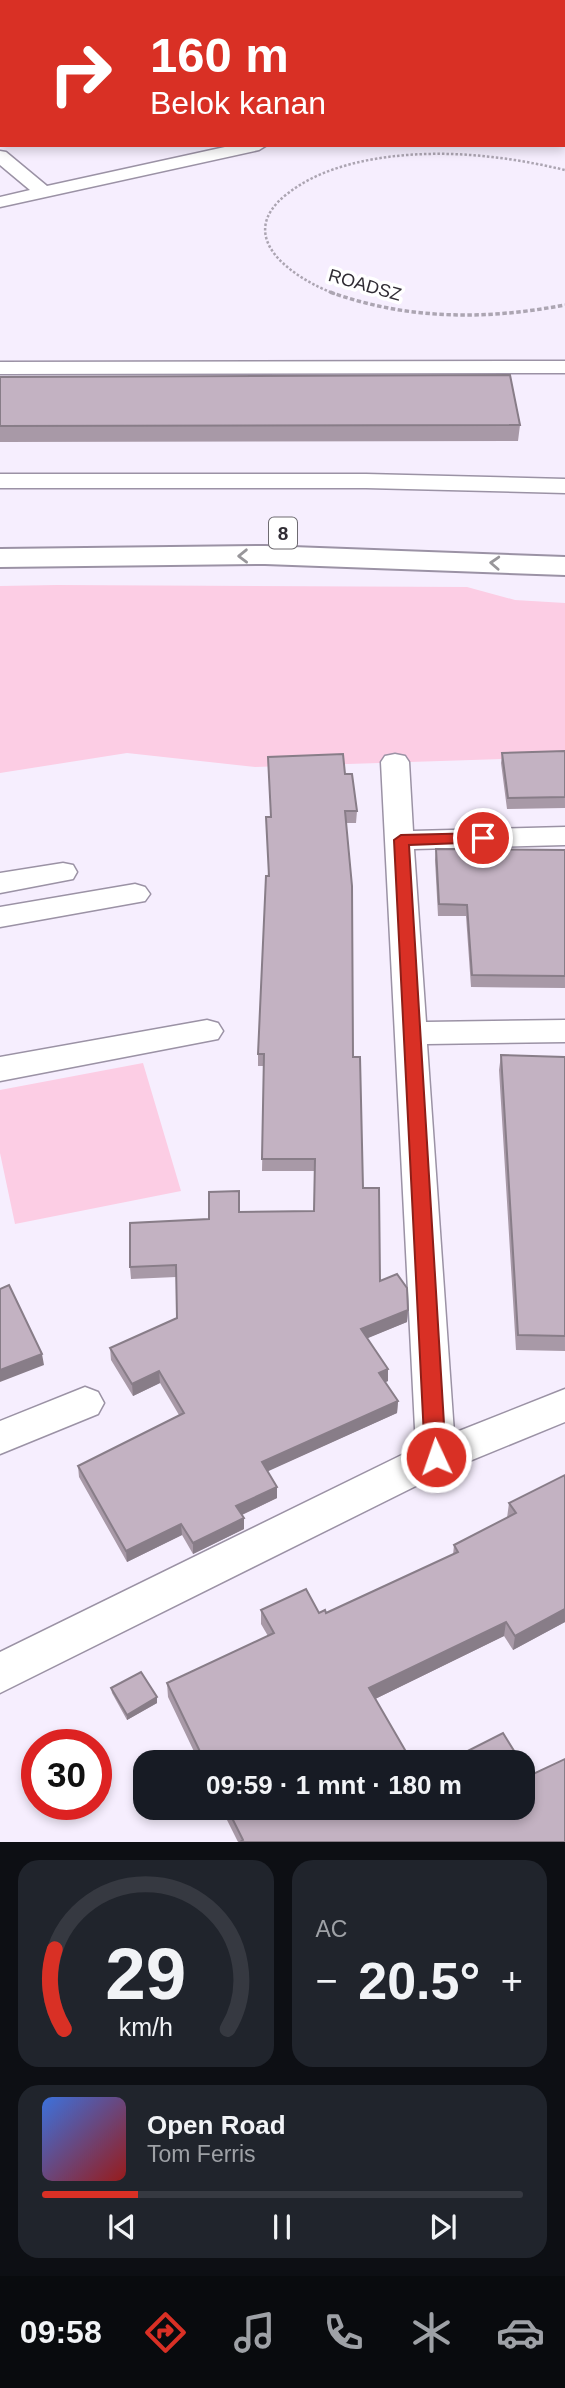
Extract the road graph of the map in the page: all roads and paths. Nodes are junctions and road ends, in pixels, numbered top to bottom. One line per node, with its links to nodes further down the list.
1 (250, 147): 4 (street)
2 (0, 154): 4 (street)
3 (565, 170): 6 (path, ROADSZ)
4 (43, 192): 5 (street)
5 (0, 202)
6 (565, 305)
7 (565, 367): 8 (street)
8 (0, 368)
9 (0, 481): 10 (street)
10 (565, 486)
11 (0, 532): 12 (highway, 8)
12 (565, 543)
13 (0, 558): 14 (highway, 8, one-way to 13)
14 (565, 566)
15 (395, 762): 17 (street)
16 (565, 836): 17 (street)
17 (401, 840): 24 (street)
18 (63, 872): 19 (street)
19 (0, 883)
20 (135, 894): 21 (street)
21 (0, 916)
22 (207, 1031): 25 (street)
23 (565, 1031): 24 (street)
24 (410, 1033): 29 (street)
25 (0, 1069)
26 (85, 1403): 28 (street)
27 (565, 1405): 29 (street)
28 (0, 1438)
29 (436, 1457): 30 (street)
30 (0, 1673)

